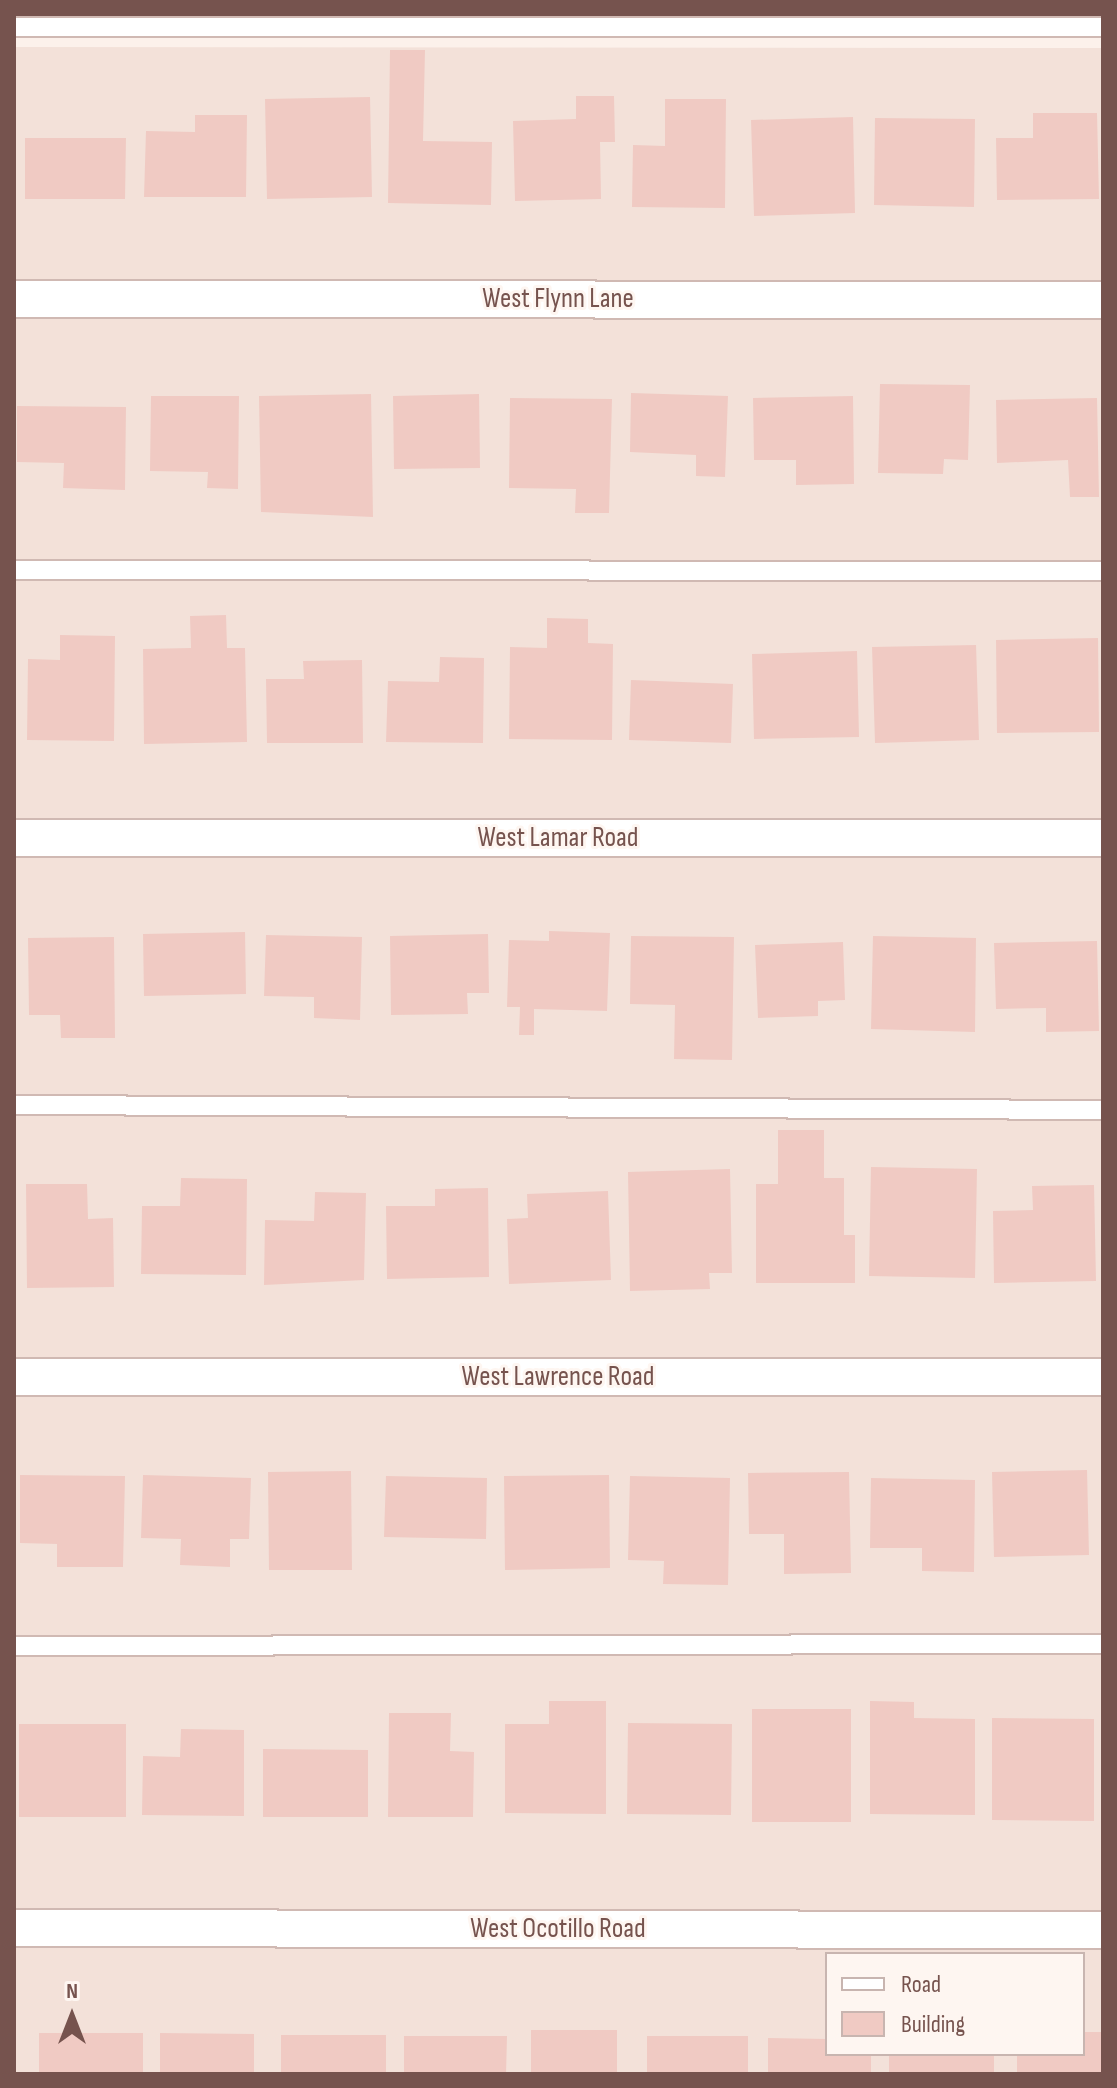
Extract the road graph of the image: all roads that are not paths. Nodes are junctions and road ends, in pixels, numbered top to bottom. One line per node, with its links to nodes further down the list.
1 (14, 27): 2 (lane)
2 (1103, 27)
3 (14, 299): 4 (street, West Flynn Lane)
4 (1103, 300)
5 (14, 570): 6 (lane)
6 (1103, 571)
7 (14, 838): 8 (street, West Lamar Road)
8 (1103, 838)
9 (14, 1105): 10 (lane)
10 (1103, 1110)
11 (14, 1377): 12 (street, West Lawrence Road)
12 (1103, 1377)
13 (1103, 1644): 14 (lane)
14 (14, 1646)
15 (14, 1928): 16 (street, West Ocotillo Road)
16 (1103, 1930)

